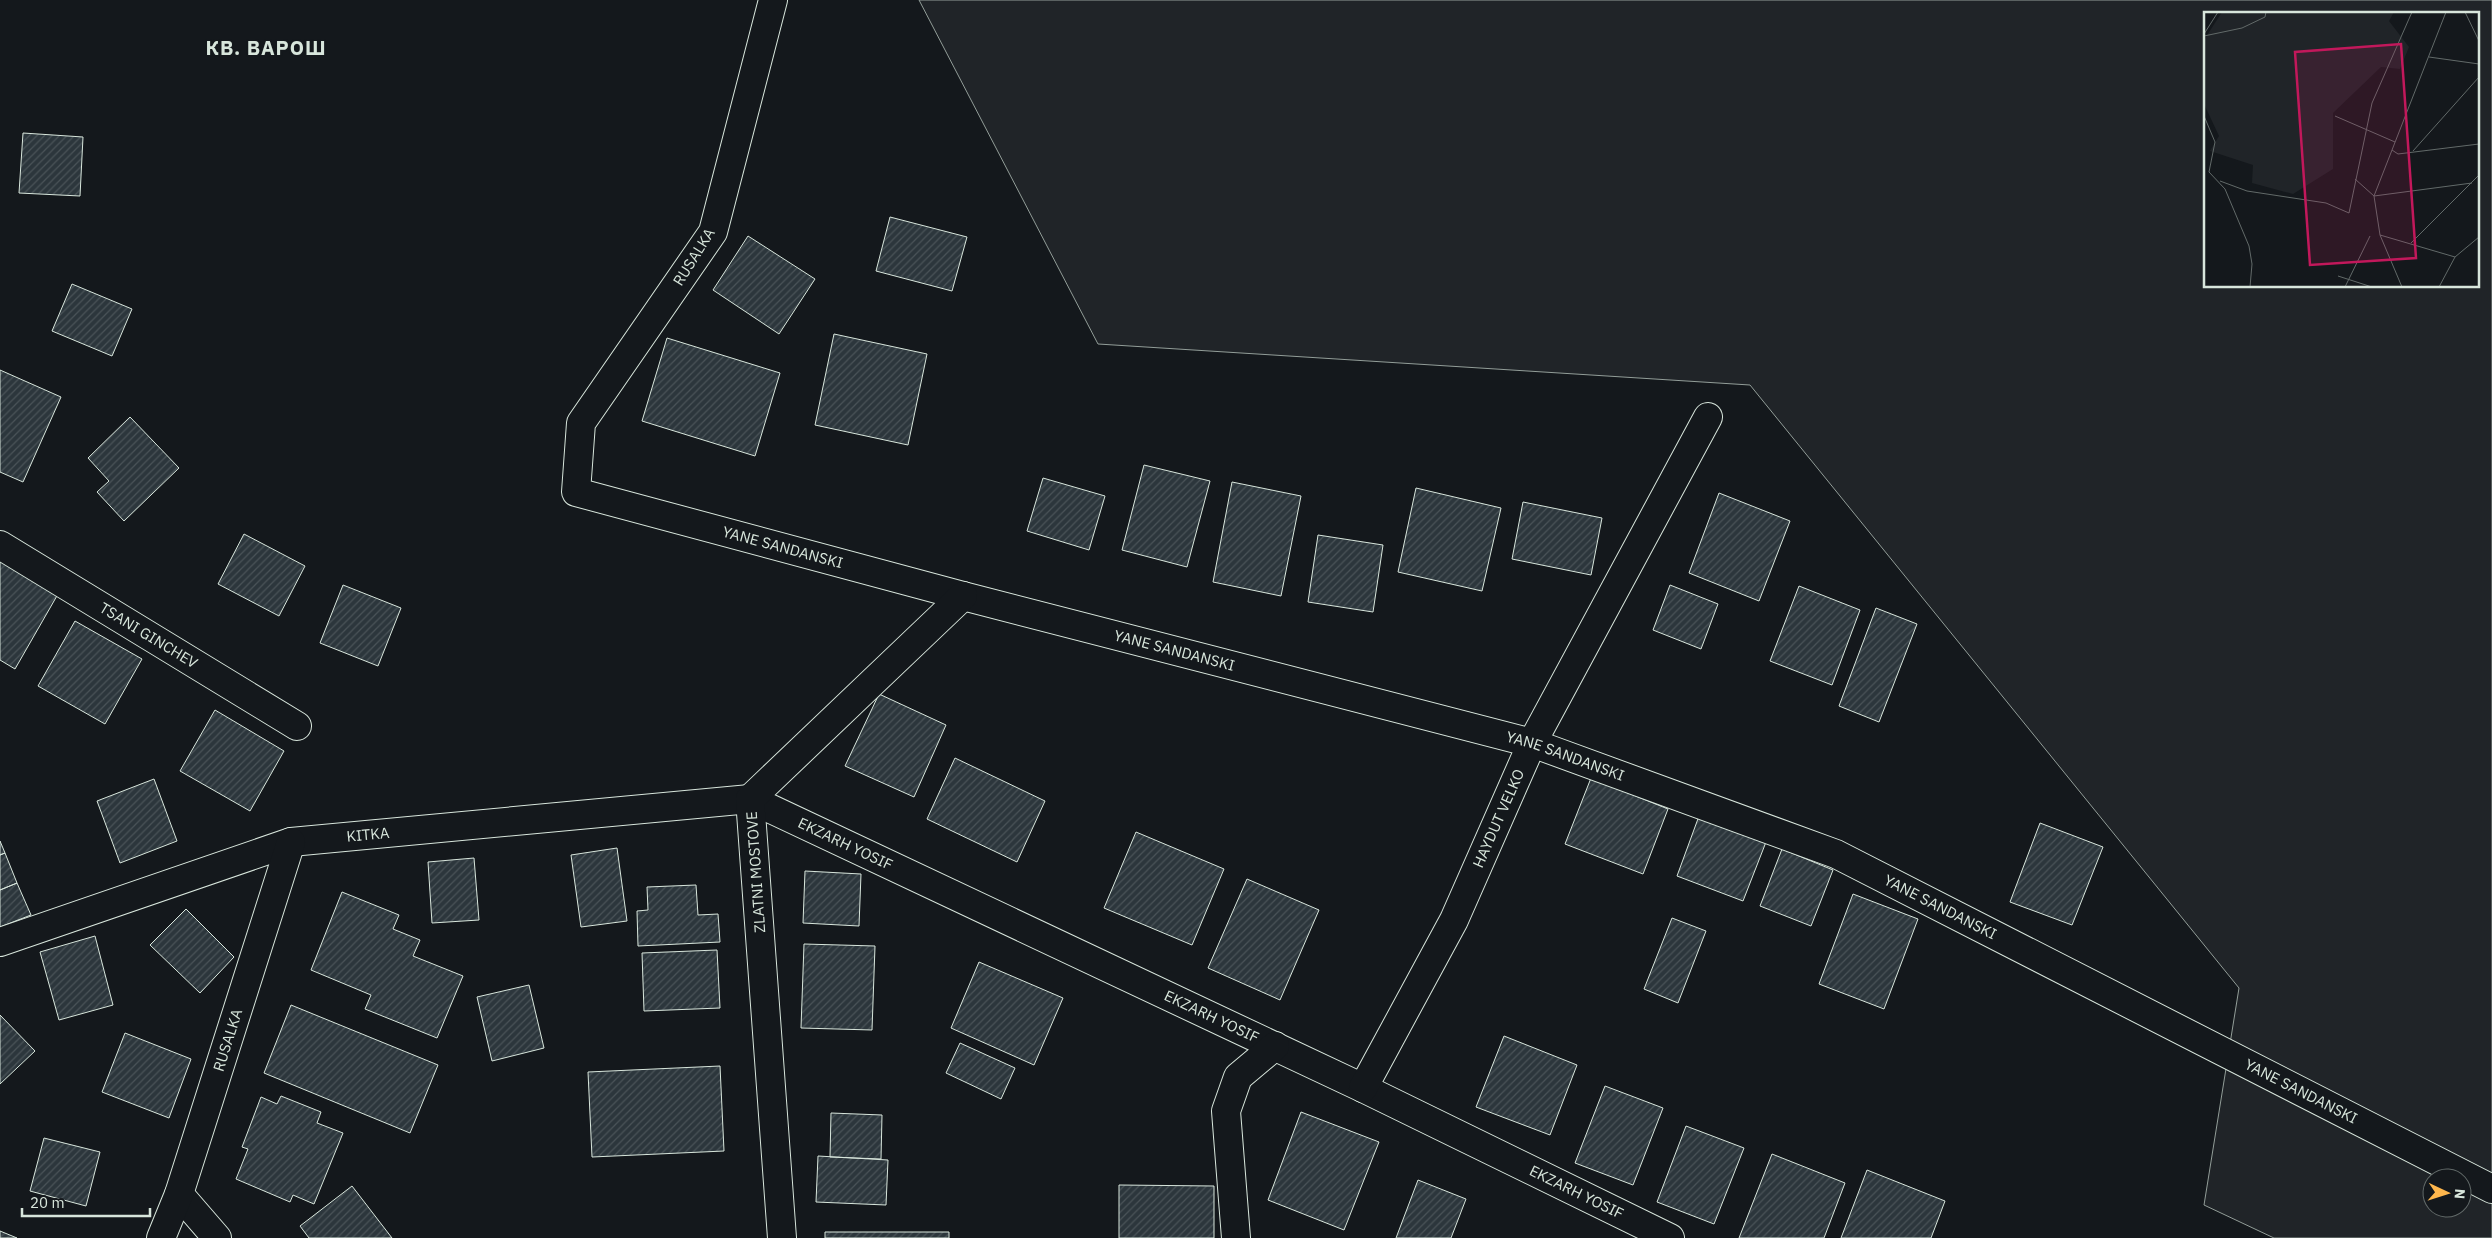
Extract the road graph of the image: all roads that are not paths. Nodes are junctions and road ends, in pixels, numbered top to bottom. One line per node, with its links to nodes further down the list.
1 (773, 0): 3 (street, RUSALKA)
2 (1708, 417): 7 (street, HAYDUT VELKO)
3 (576, 492): 5 (street, YANE SANDANSKI)
4 (0, 545): 6 (street, TSANI GINCHEV)
5 (962, 596): 7 (street, YANE SANDANSKI); 8 (street, ZLATNI MOSTOVE)
6 (297, 726)
7 (1532, 743): 12 (street, HAYDUT VELKO); 13 (street, YANE SANDANSKI)
8 (750, 799): 9 (street, KITKA); 11 (street, EKZARH YOSIF); 17 (street, ZLATNI MOSTOVE)
9 (291, 842): 10 (street, KITKA); 14 (street, RUSALKA)
10 (0, 942)
11 (1275, 1046): 12 (street, EKZARH YOSIF); 18 (street)
12 (1363, 1088): 19 (street, EKZARH YOSIF)
13 (2492, 1189)
14 (179, 1194): 15 (street, RUSALKA); 16 (street)
15 (161, 1238)
16 (217, 1238)
17 (782, 1238)
18 (1236, 1238)
19 (1670, 1238)

